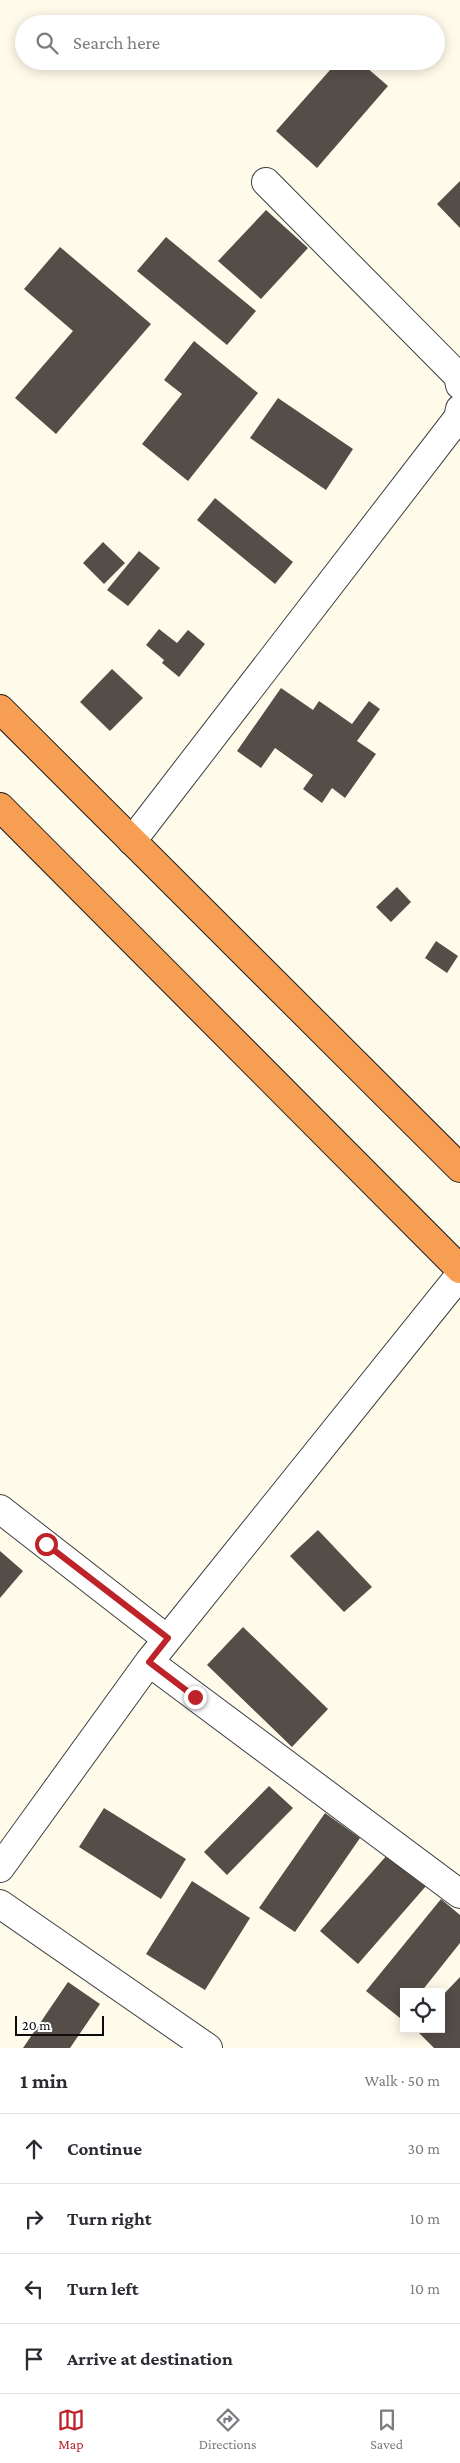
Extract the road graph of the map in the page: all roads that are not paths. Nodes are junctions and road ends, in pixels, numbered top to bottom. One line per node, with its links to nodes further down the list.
1 (266, 182): 2 (street)
2 (460, 385)
3 (460, 409): 6 (street)
4 (0, 709): 6 (highway)
5 (0, 807): 8 (highway)
6 (132, 841): 7 (highway)
7 (460, 1168)
8 (460, 1269)
9 (460, 1275): 11 (street)
10 (0, 1508): 11 (street)
11 (168, 1638): 12 (street)
12 (149, 1662): 13 (street); 14 (street)
13 (0, 1868)
14 (460, 1894)
15 (0, 1904): 16 (street)
16 (208, 2048)

